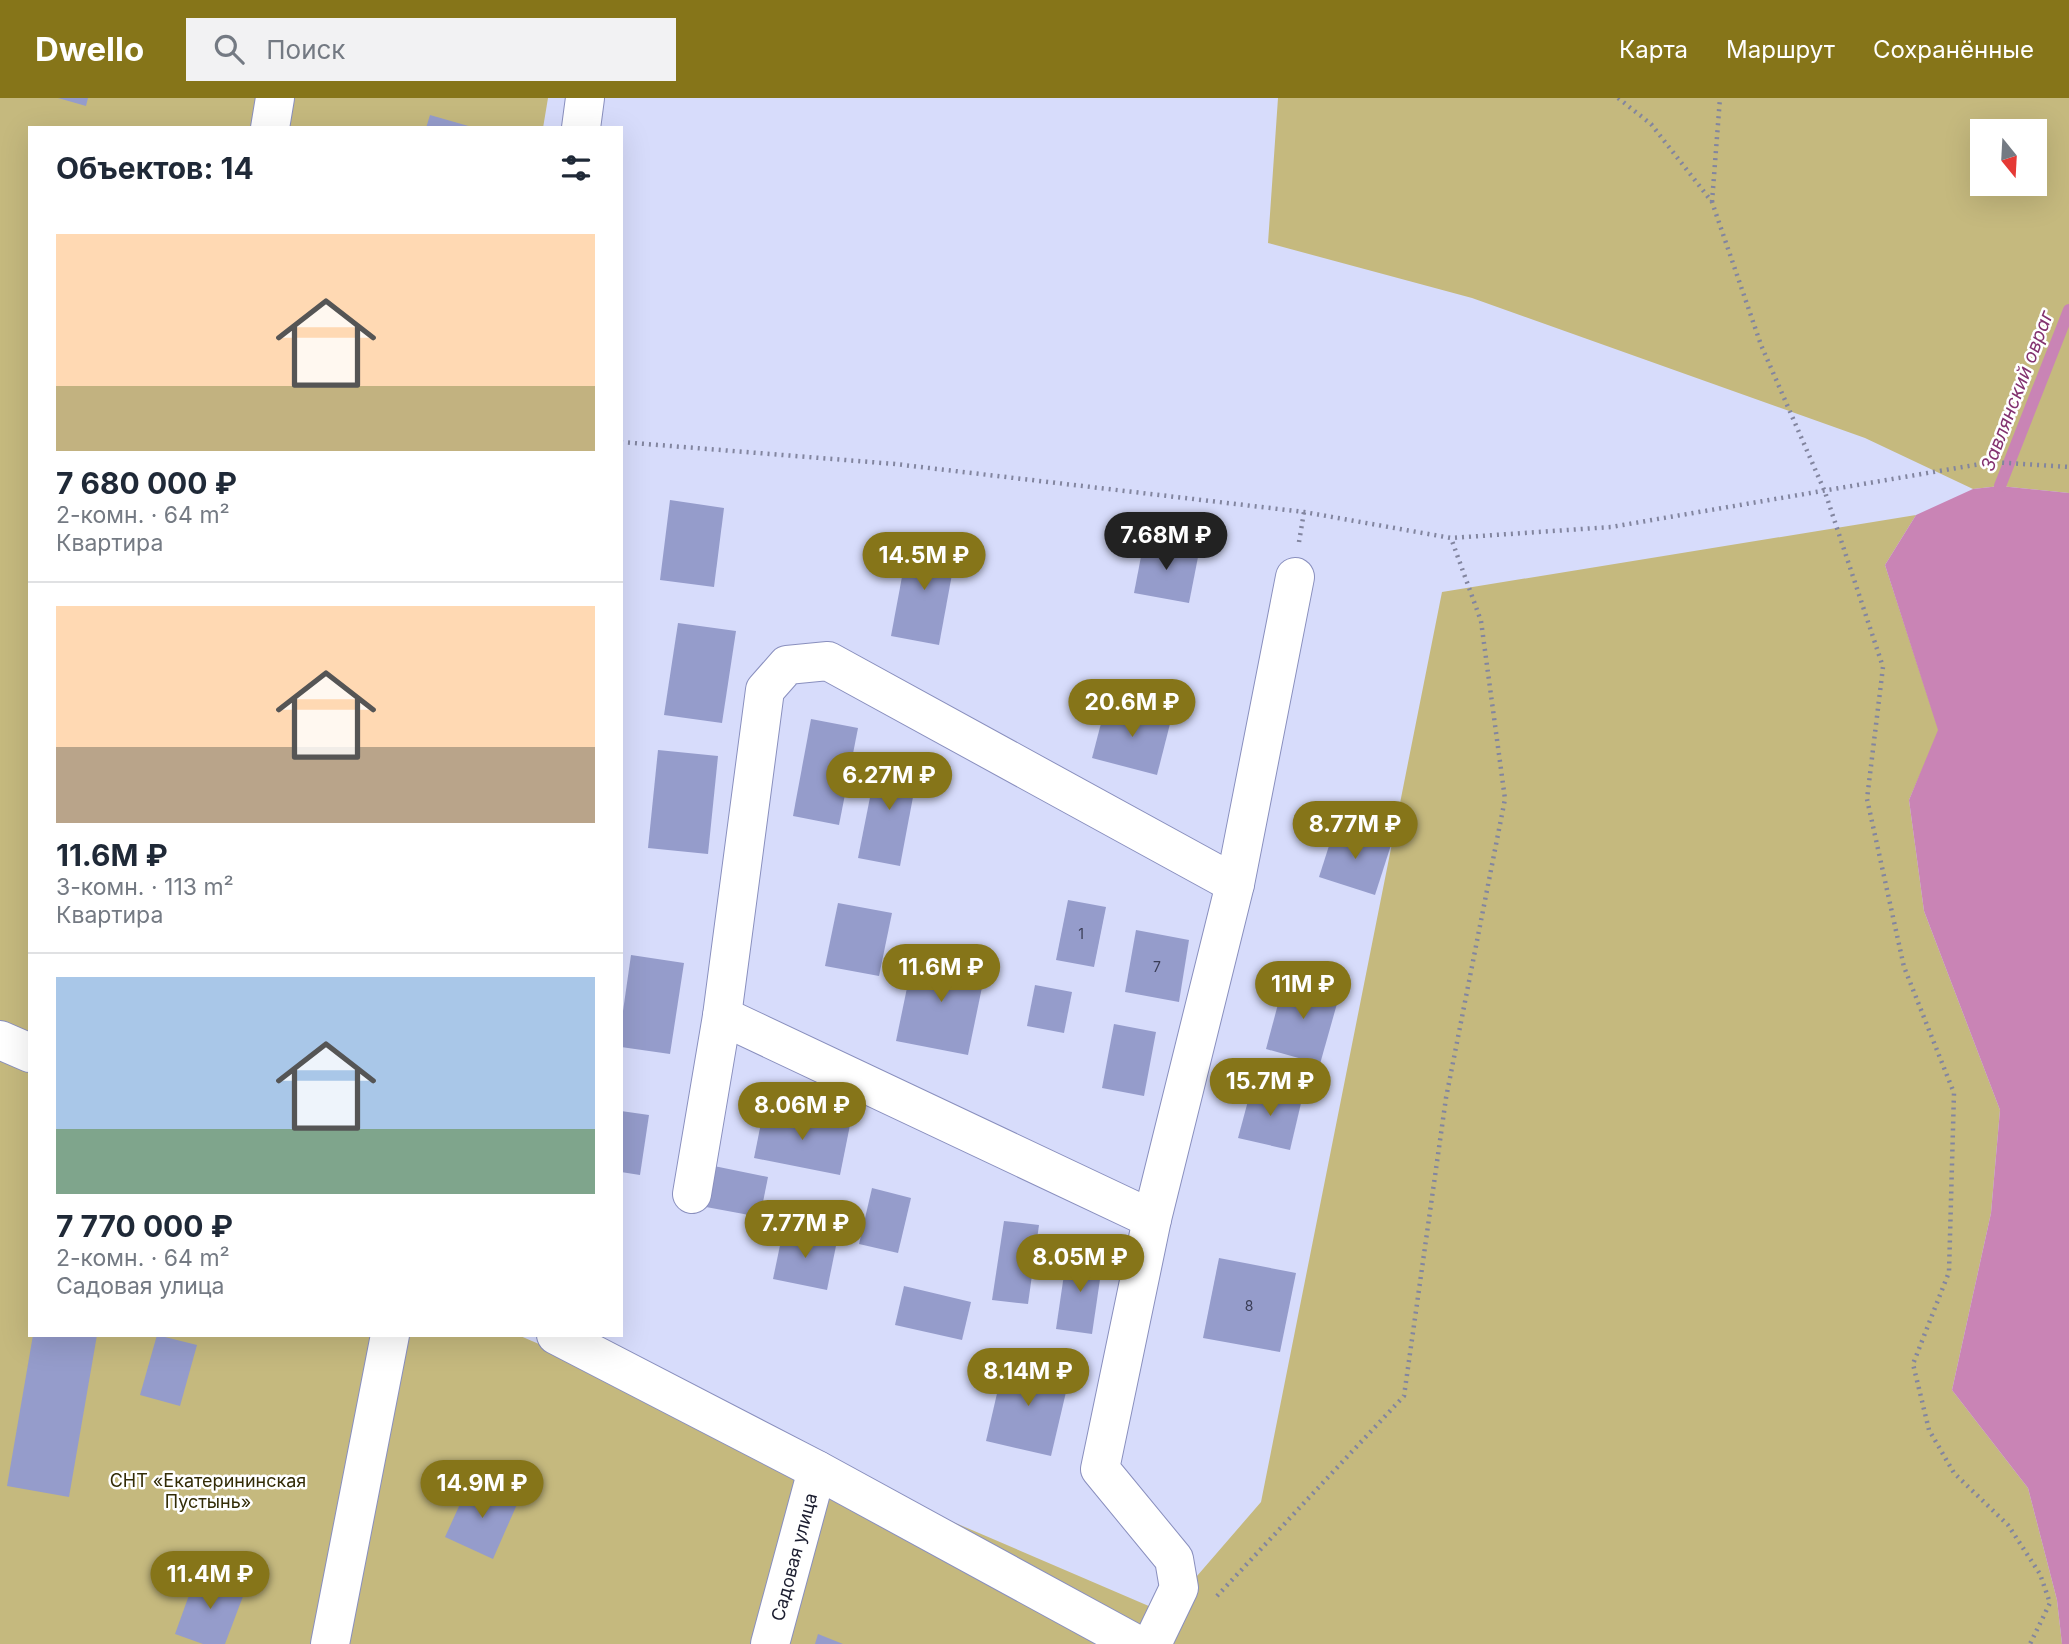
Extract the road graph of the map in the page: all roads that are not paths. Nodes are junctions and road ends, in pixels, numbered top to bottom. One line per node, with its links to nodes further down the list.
1 (275, 98): 3 (street)
2 (585, 98): 4 (street)
3 (270, 126)
4 (581, 126)
5 (1295, 577): 6 (street)
6 (1235, 884): 7 (street); 11 (street)
7 (722, 1016): 10 (street); 11 (street)
8 (0, 1040): 9 (street)
9 (28, 1052)
10 (692, 1194)
11 (1152, 1219): 18 (street)
12 (390, 1337): 15 (street)
13 (560, 1337): 14 (street)
14 (817, 1470): 16 (street, Садовая улица); 17 (street)
15 (330, 1644)
16 (770, 1644)
17 (1136, 1644)
18 (1152, 1644)

